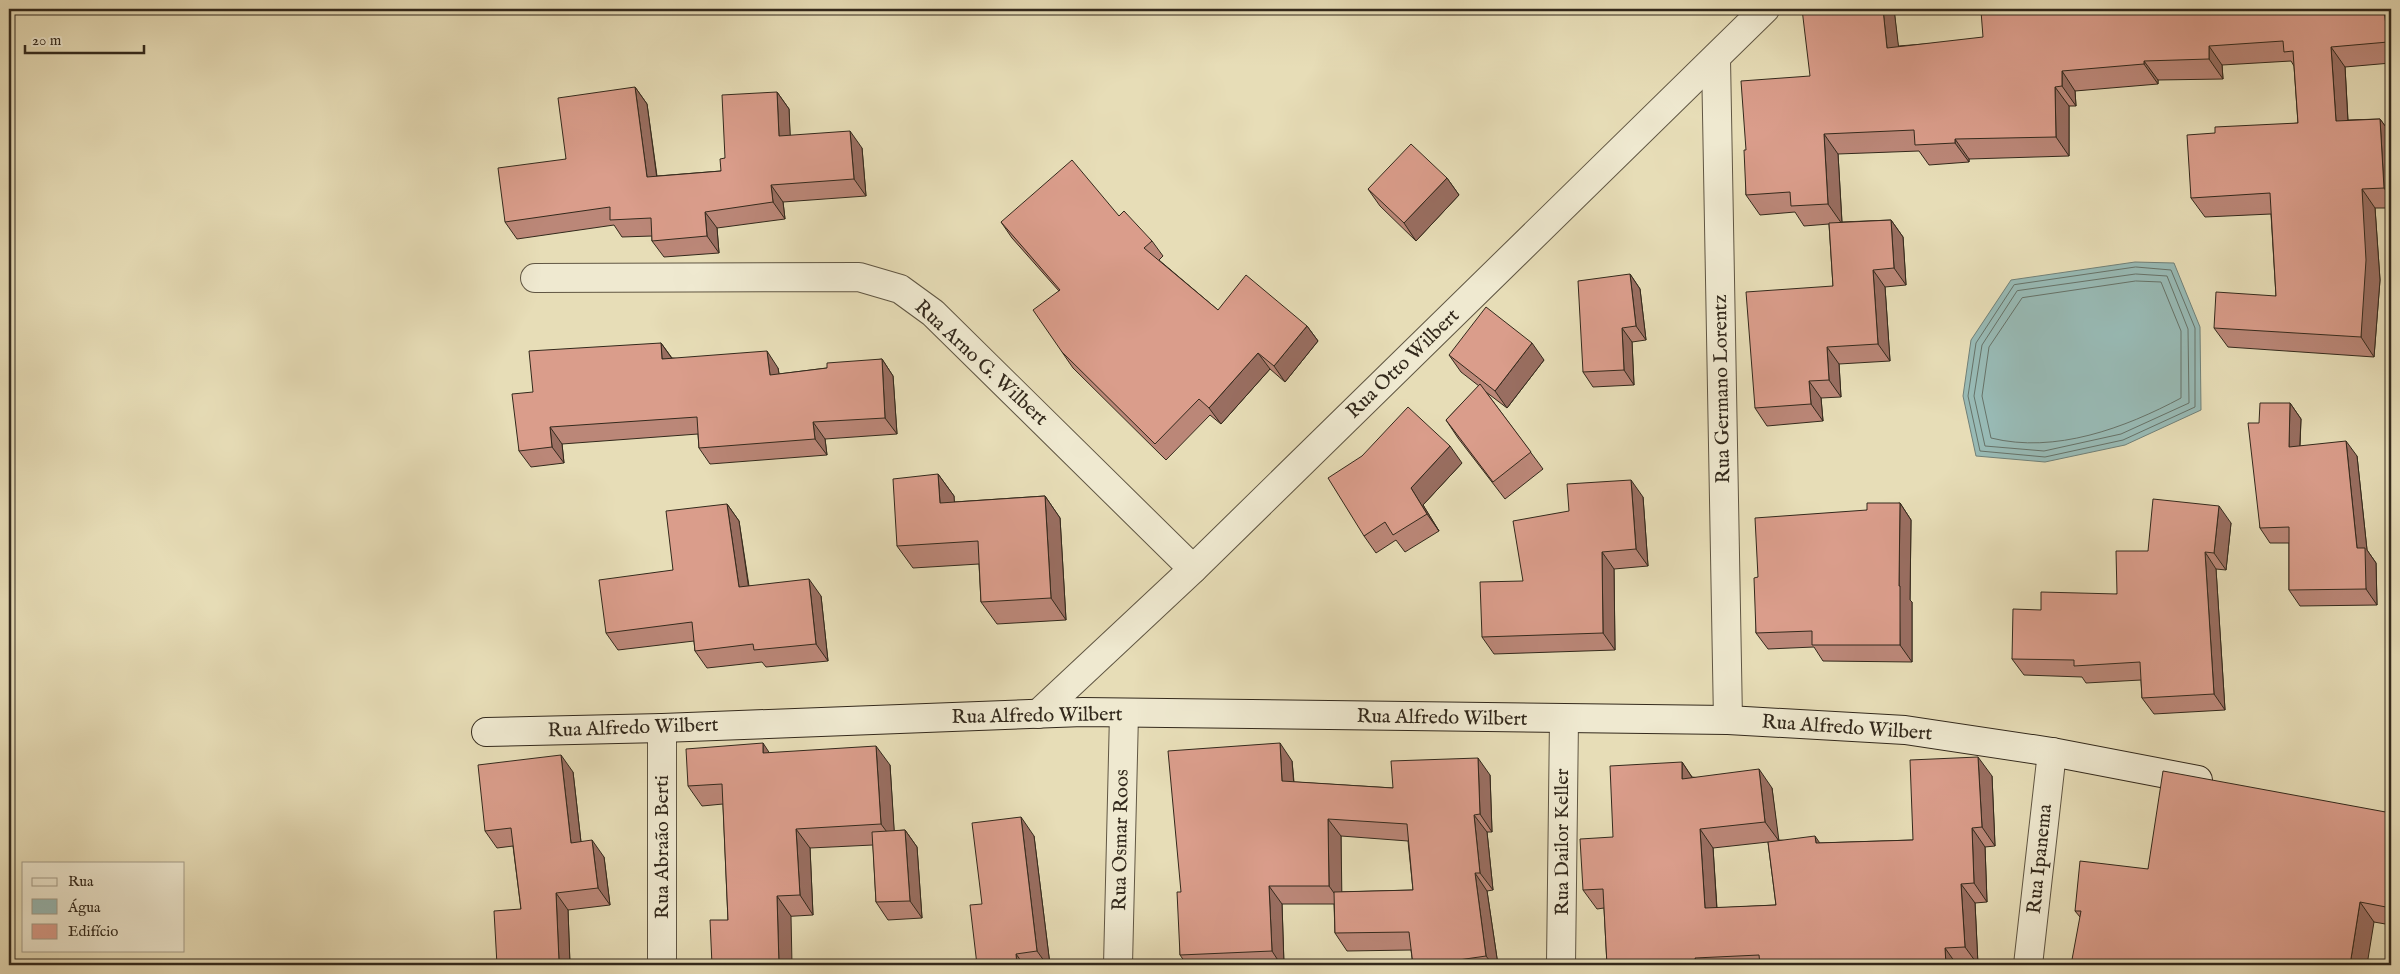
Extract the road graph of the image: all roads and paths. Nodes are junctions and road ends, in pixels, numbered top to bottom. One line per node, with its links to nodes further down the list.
1 (1765, 9): 2 (street, Rua Otto Wilbert)
2 (1716, 59): 4 (street, Rua Otto Wilbert); 8 (street, Rua Germano Lorentz)
3 (535, 278): 4 (street, Rua Arno G. Wilbert)
4 (1193, 569): 5 (street, Rua Otto Wilbert)
5 (1038, 714): 6 (street, Rua Alfredo Wilbert); 9 (street, Rua Alfredo Wilbert)
6 (1124, 714): 7 (street, Rua Alfredo Wilbert); 14 (street, Rua Osmar Roos)
7 (1564, 719): 8 (street, Rua Alfredo Wilbert); 15 (street, Rua Dailor Keller)
8 (1728, 720): 11 (street, Rua Alfredo Wilbert)
9 (662, 728): 10 (street, Rua Alfredo Wilbert); 13 (street, Rua Abraão Berti)
10 (486, 732)
11 (2052, 752): 12 (street, Rua Alfredo Wilbert); 16 (street, Rua Ipanema)
12 (2226, 785)
13 (662, 965)
14 (1118, 965)
15 (1561, 965)
16 (2028, 965)

